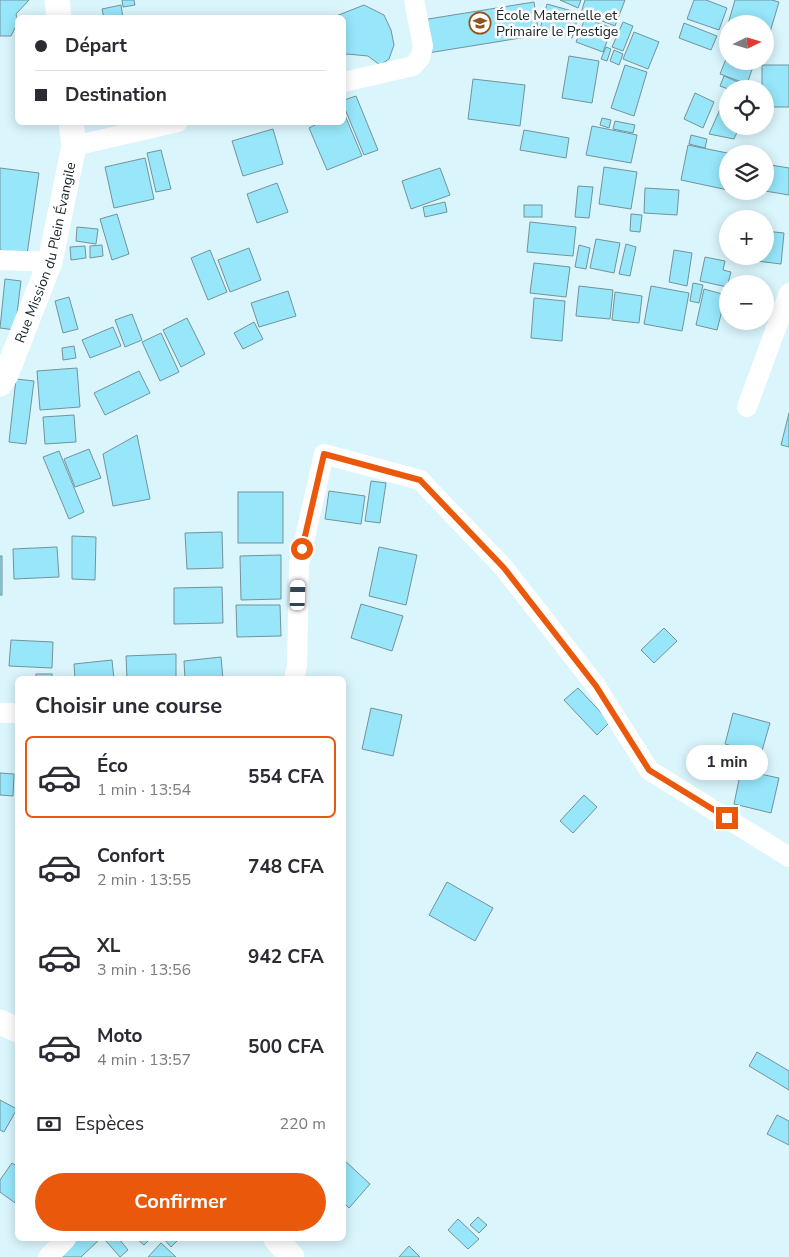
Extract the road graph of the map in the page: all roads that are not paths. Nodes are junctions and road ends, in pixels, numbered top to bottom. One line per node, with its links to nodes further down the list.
1 (57, 0): 3 (street)
2 (414, 0): 4 (street)
3 (59, 15)
4 (346, 82)
5 (152, 125): 6 (street)
6 (73, 134): 8 (street, Rue Mission du Plein Évangile)
7 (0, 260): 8 (street)
8 (50, 262): 10 (street, Rue Mission du Plein Évangile)
9 (789, 293): 11 (street)
10 (0, 384)
11 (747, 407)
12 (295, 676): 15 (street)
13 (0, 713): 14 (street)
14 (15, 713)
15 (789, 856)
16 (0, 1022): 17 (street)
17 (15, 1029)
18 (64, 1241): 20 (street)
19 (278, 1241): 21 (street)
20 (48, 1257)
21 (292, 1257)

